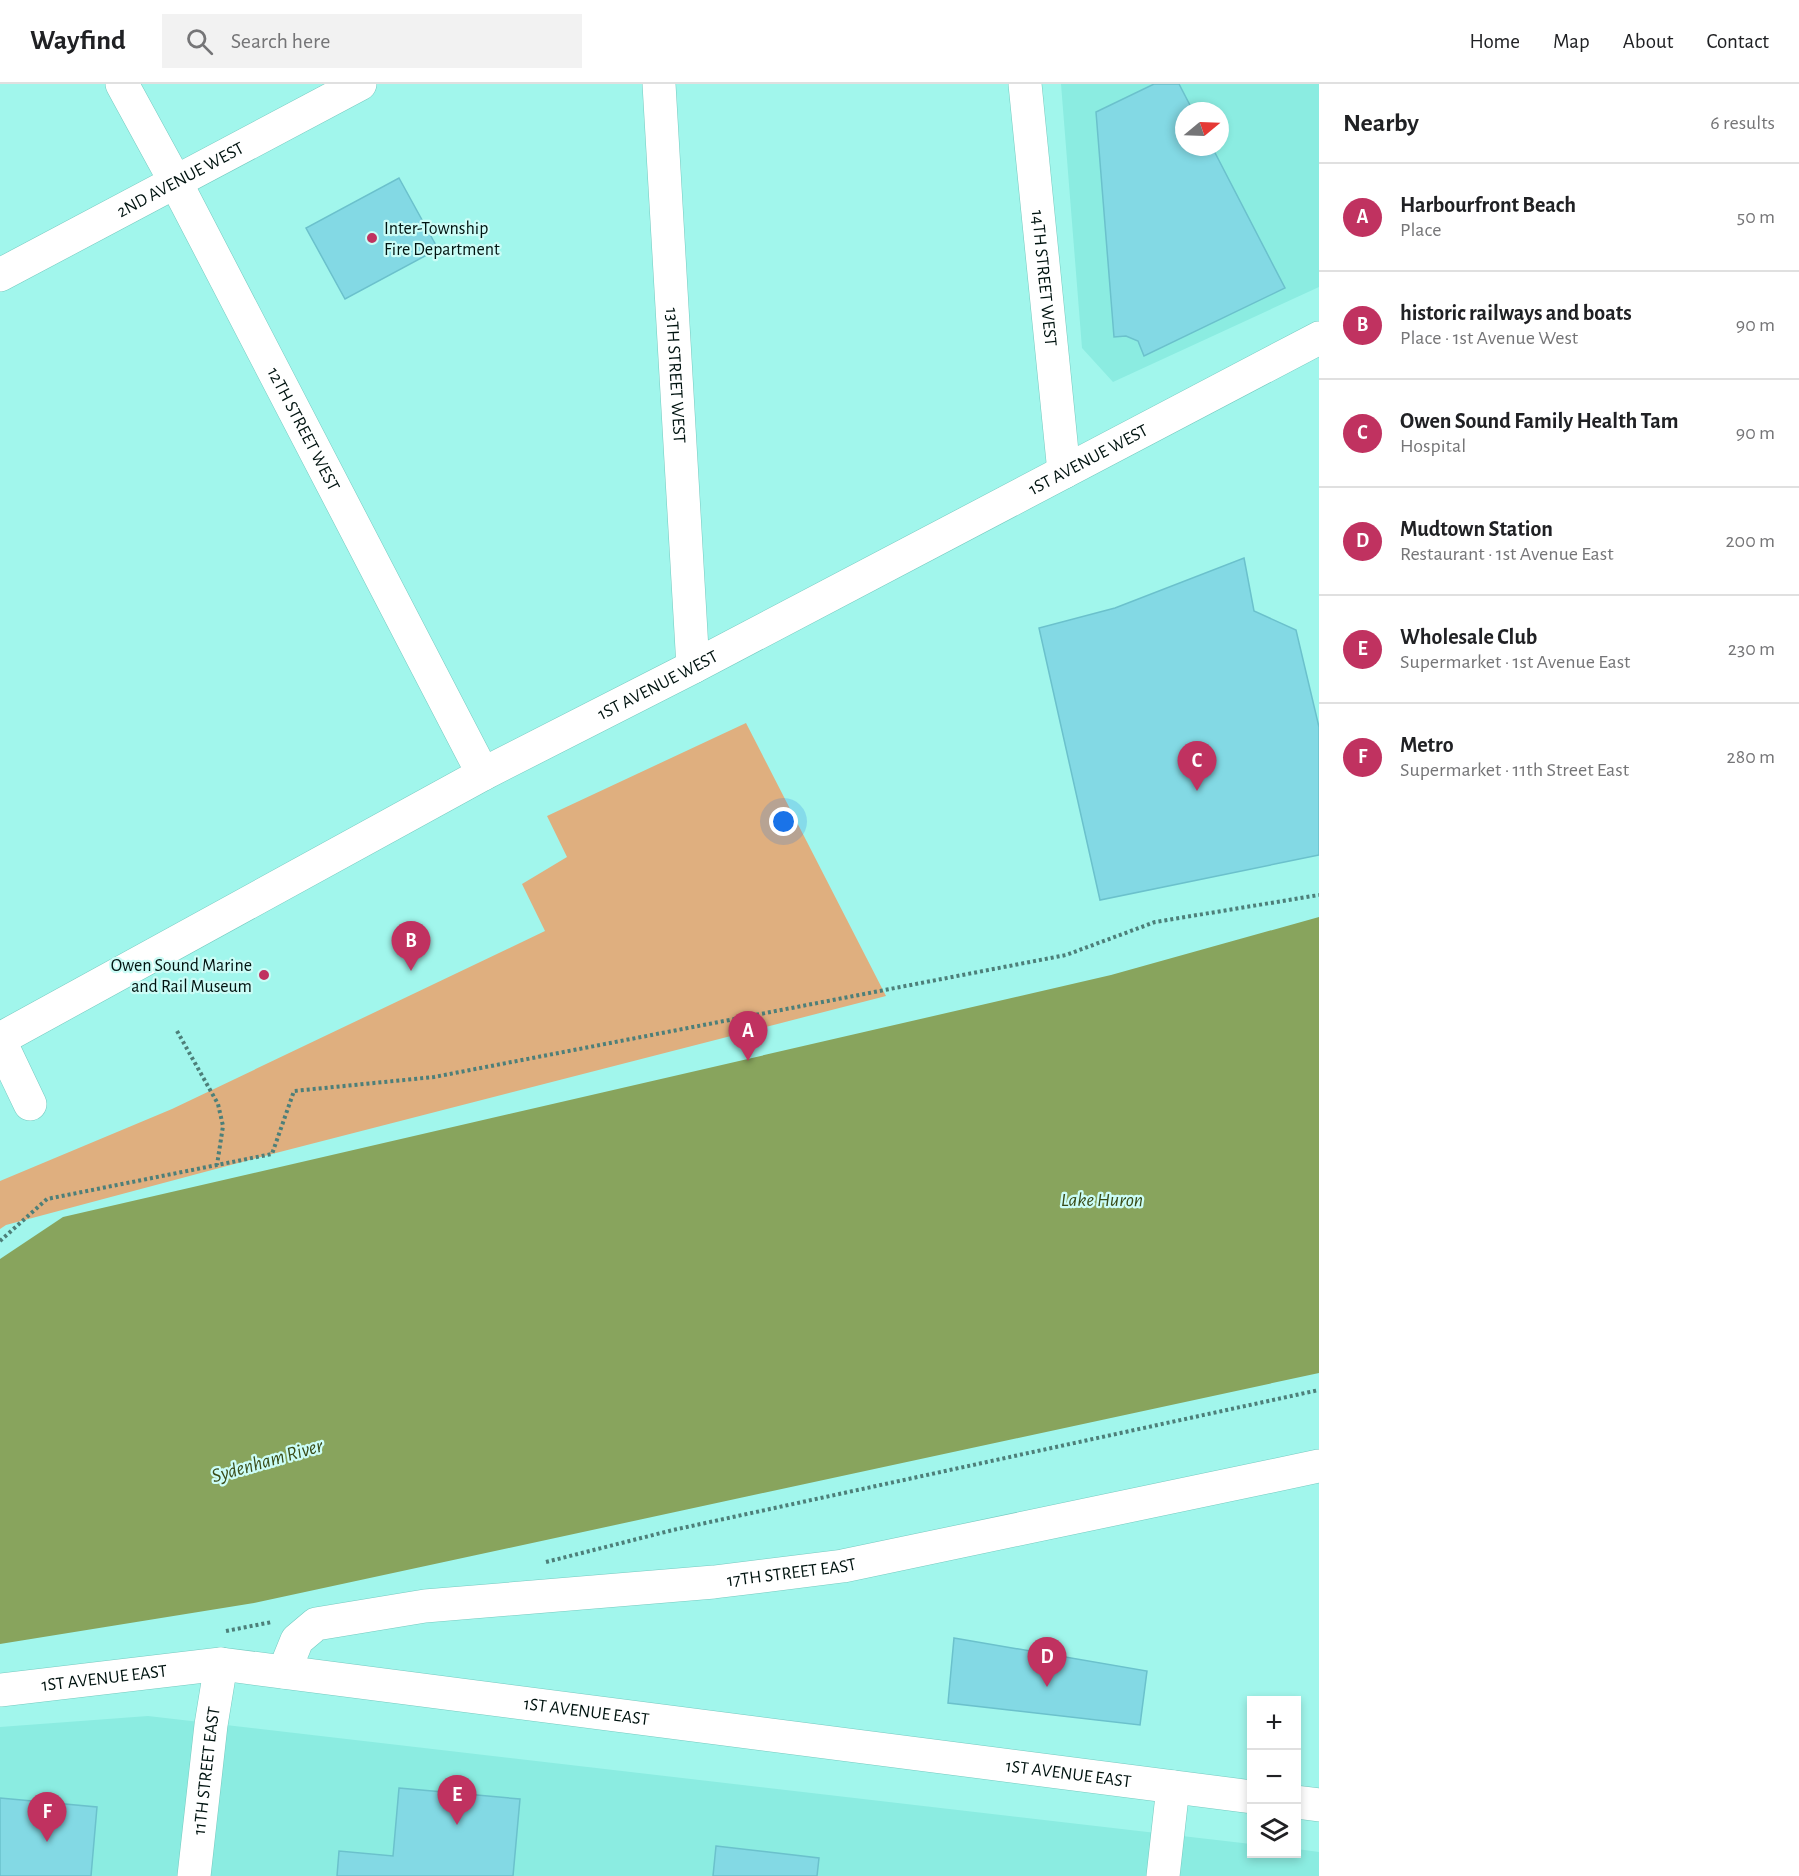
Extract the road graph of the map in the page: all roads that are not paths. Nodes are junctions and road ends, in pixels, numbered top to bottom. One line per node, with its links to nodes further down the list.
1 (122, 84): 5 (street, 12TH STREET WEST)
2 (360, 84): 5 (street, 2ND AVENUE WEST)
3 (659, 84): 9 (street, 13TH STREET WEST)
4 (1025, 84): 8 (street, 14TH STREET WEST)
5 (175, 181): 6 (street, 2ND AVENUE WEST); 10 (street, 12TH STREET WEST)
6 (0, 275)
7 (1319, 338): 8 (street, 1ST AVENUE WEST)
8 (1064, 472): 9 (street, 1ST AVENUE WEST)
9 (693, 667): 10 (street, 1ST AVENUE WEST)
10 (483, 774): 11 (street, 1ST AVENUE WEST)
11 (0, 1040): 12 (street)
12 (30, 1104)
13 (1319, 1466): 15 (street, 17TH STREET EAST)
14 (218, 1648): 15 (street, 1ST AVENUE EAST); 16 (street, 1ST AVENUE EAST); 21 (street, 11TH STREET EAST)
15 (284, 1672): 17 (street, 1ST AVENUE EAST)
16 (0, 1690)
17 (1173, 1787): 18 (street, 1ST AVENUE EAST); 22 (street)
18 (1247, 1796)
19 (1301, 1803): 20 (street)
20 (1319, 1805)
21 (194, 1876)
22 (1163, 1876)

